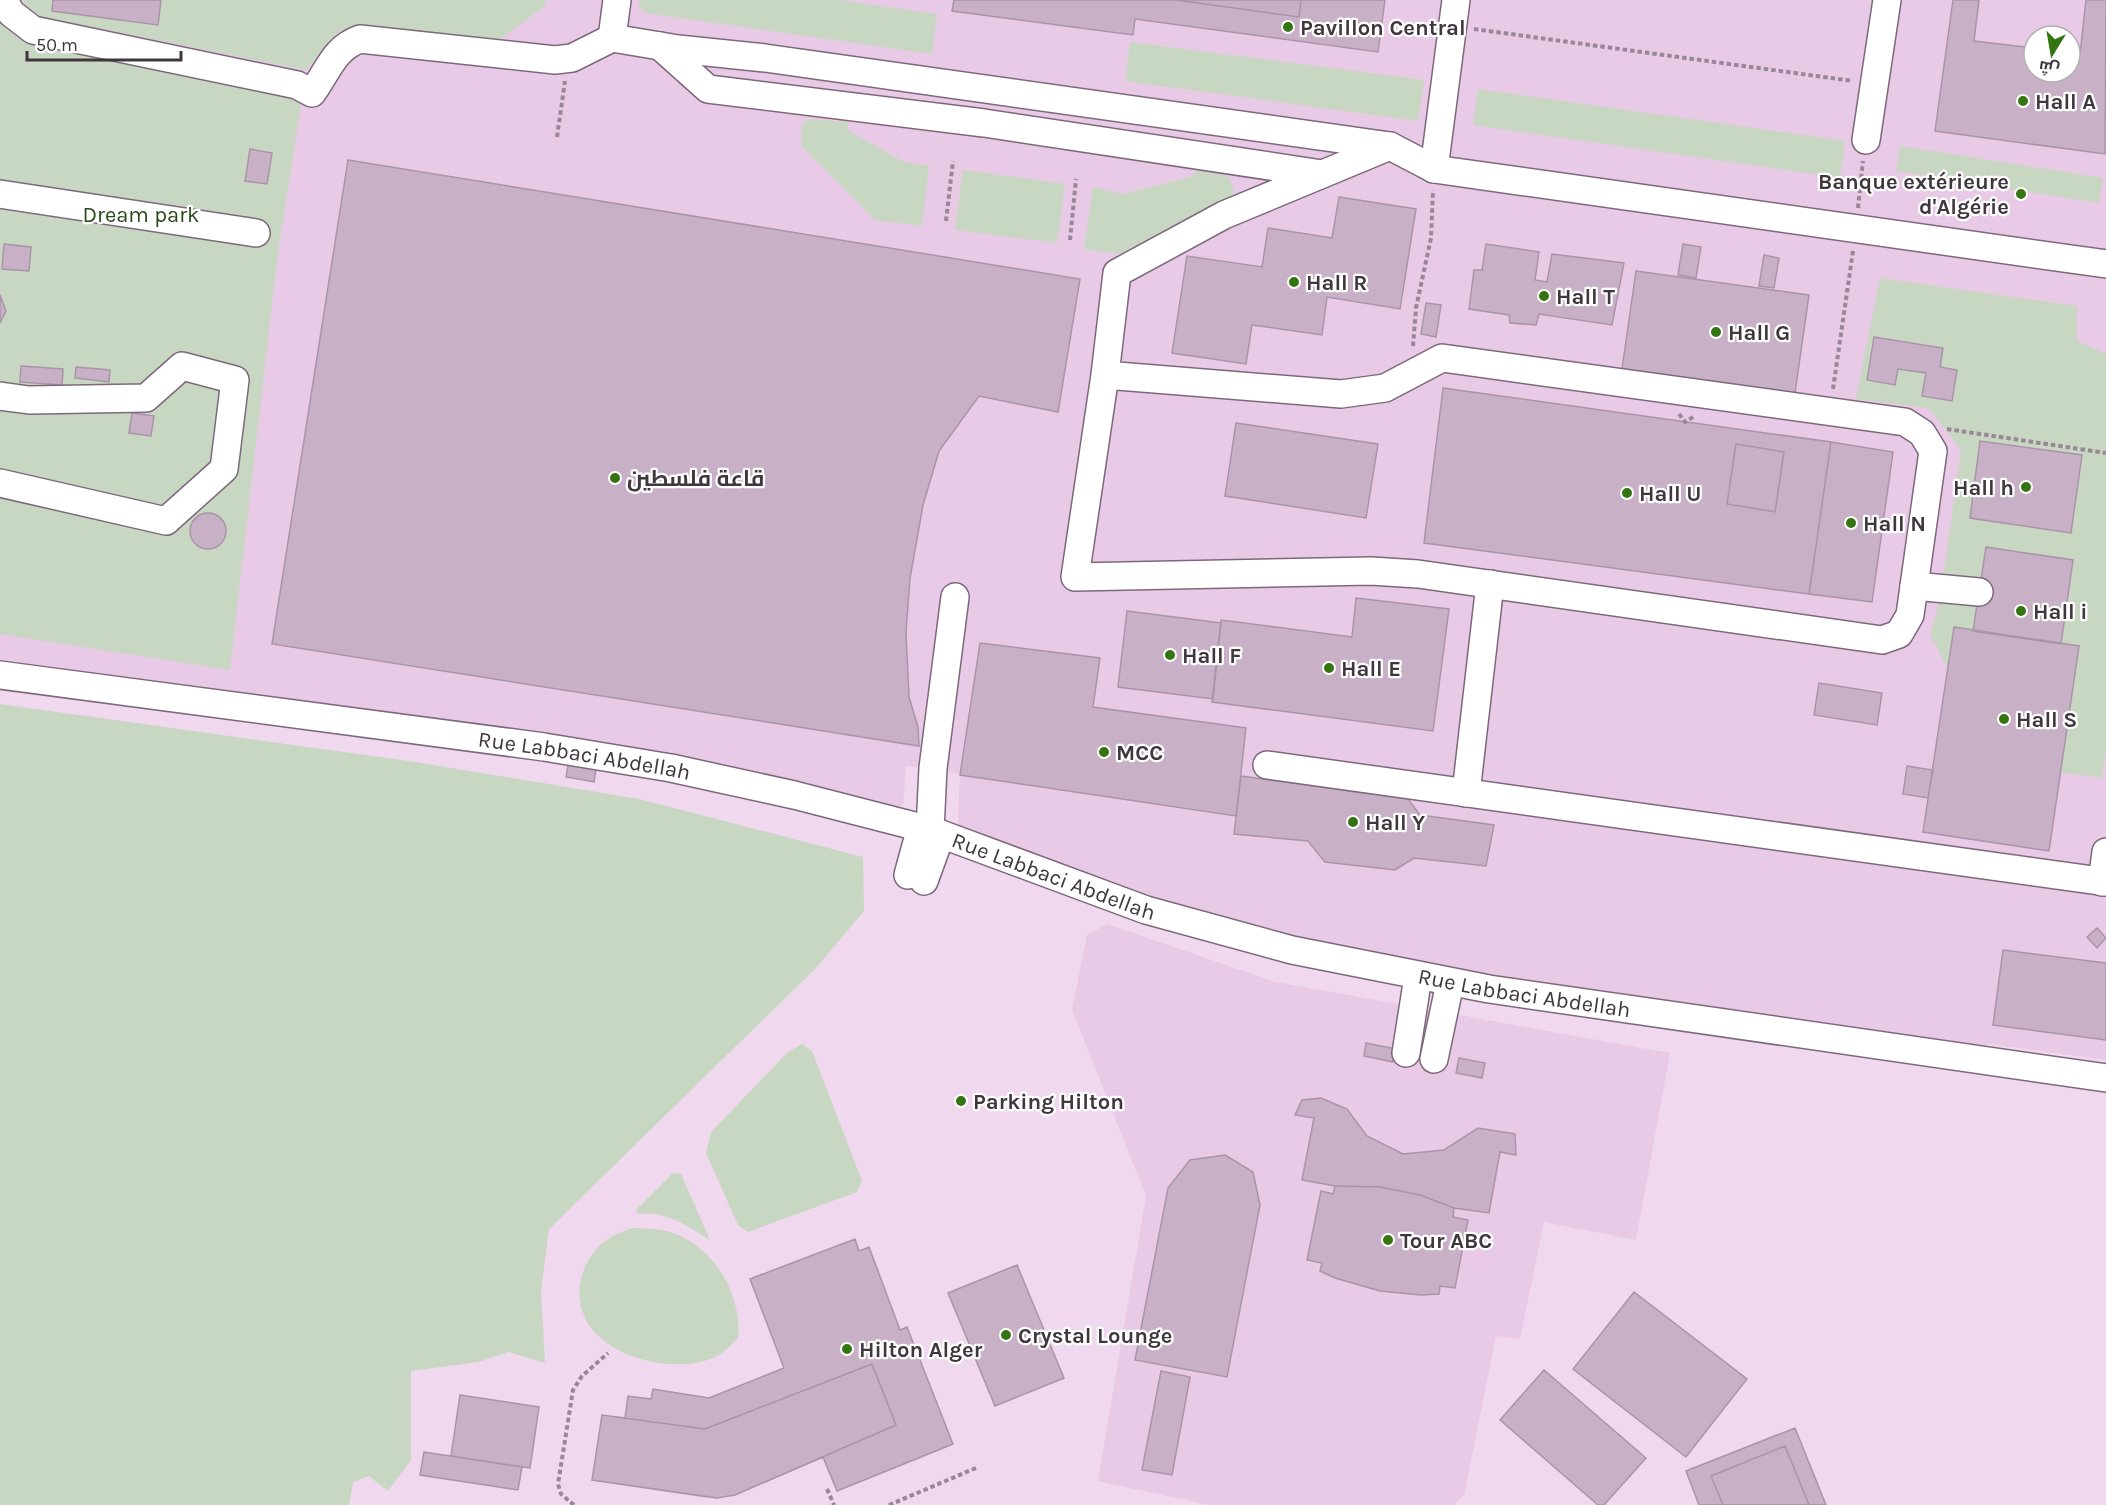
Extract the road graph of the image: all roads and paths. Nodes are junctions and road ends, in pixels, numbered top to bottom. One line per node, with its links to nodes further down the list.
1 (4, 0): 5 (street)
2 (617, 0): 5 (street)
3 (1887, 0): 8 (street)
4 (1454, 13): 8 (path); 13 (street)
5 (612, 38): 6 (street)
6 (660, 46): 11 (street); 14 (street)
7 (566, 73): 9 (path)
8 (1874, 84): 10 (street)
9 (557, 137)
10 (1866, 140)
11 (1389, 146): 13 (street); 14 (street)
12 (953, 161): 17 (path)
13 (1434, 169): 20 (street); 23 (path)
14 (1323, 174): 24 (street)
15 (1076, 179): 19 (path)
16 (0, 194): 18 (street)
17 (946, 221)
18 (256, 233)
19 (1070, 240)
20 (2106, 264)
21 (1847, 308): 22 (path)
22 (1836, 370)
23 (1411, 374): 24 (street); 30 (street)
24 (1105, 375): 29 (street)
25 (0, 396): 28 (street)
26 (1940, 428): 27 (path)
27 (2106, 453)
28 (0, 483)
29 (1490, 584): 30 (street); 36 (street)
30 (1914, 585): 31 (street)
31 (1979, 592)
32 (956, 597): 37 (street)
33 (0, 675): 37 (street, Rue Labbaci Abdellah)
34 (0, 689): 37 (street, Rue Labbaci Abdellah)
35 (1267, 765): 36 (street)
36 (1466, 793): 40 (street)
37 (928, 840): 39 (street); 41 (street, Rue Labbaci Abdellah)
38 (2106, 852): 40 (street)
39 (916, 878)
40 (2104, 882)
41 (1417, 982): 42 (street, Rue Labbaci Abdellah); 43 (street)
42 (1449, 989): 44 (street); 45 (street, Rue Labbaci Abdellah); 46 (street, Rue Labbaci Abdellah)
43 (1406, 1053)
44 (1434, 1059)
45 (2106, 1078)
46 (2106, 1091)
47 (608, 1353): 50 (path)
48 (976, 1468): 52 (path)
49 (827, 1489): 51 (path)
50 (574, 1505)
51 (834, 1505)
52 (889, 1505)

